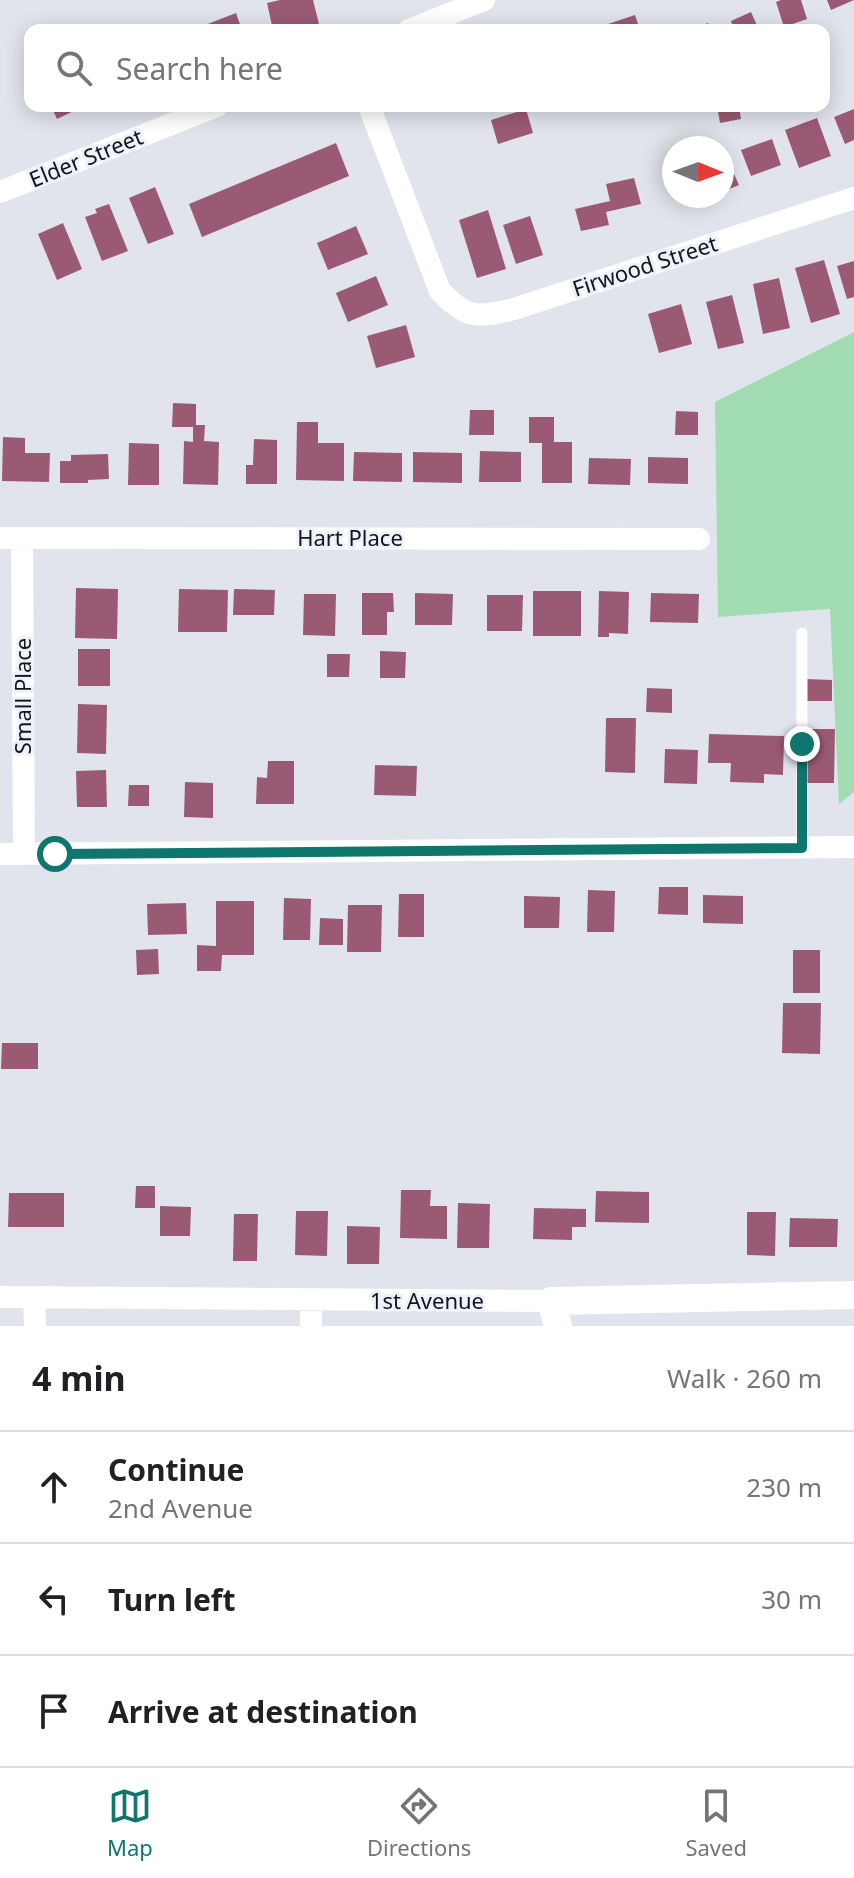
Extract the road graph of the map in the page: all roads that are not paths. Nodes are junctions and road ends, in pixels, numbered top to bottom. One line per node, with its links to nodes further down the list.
1 (484, 0): 2 (street)
2 (424, 24)
3 (202, 112): 5 (street, Elder Street)
4 (371, 112): 6 (street, Firwood Street)
5 (0, 192)
6 (854, 198)
7 (11, 538): 8 (street, Hart Place); 13 (street, Small Place)
8 (699, 539)
9 (802, 633): 11 (lane)
10 (854, 847): 11 (street)
11 (802, 848): 13 (street)
12 (0, 854): 13 (street)
13 (24, 854)
14 (854, 1295): 18 (street, 1st Avenue)
15 (0, 1297): 16 (street, 1st Avenue)
16 (34, 1297): 17 (street, 1st Avenue); 19 (street)
17 (311, 1300): 18 (street, 1st Avenue); 20 (street)
18 (554, 1313)
19 (35, 1326)
20 (311, 1326)

